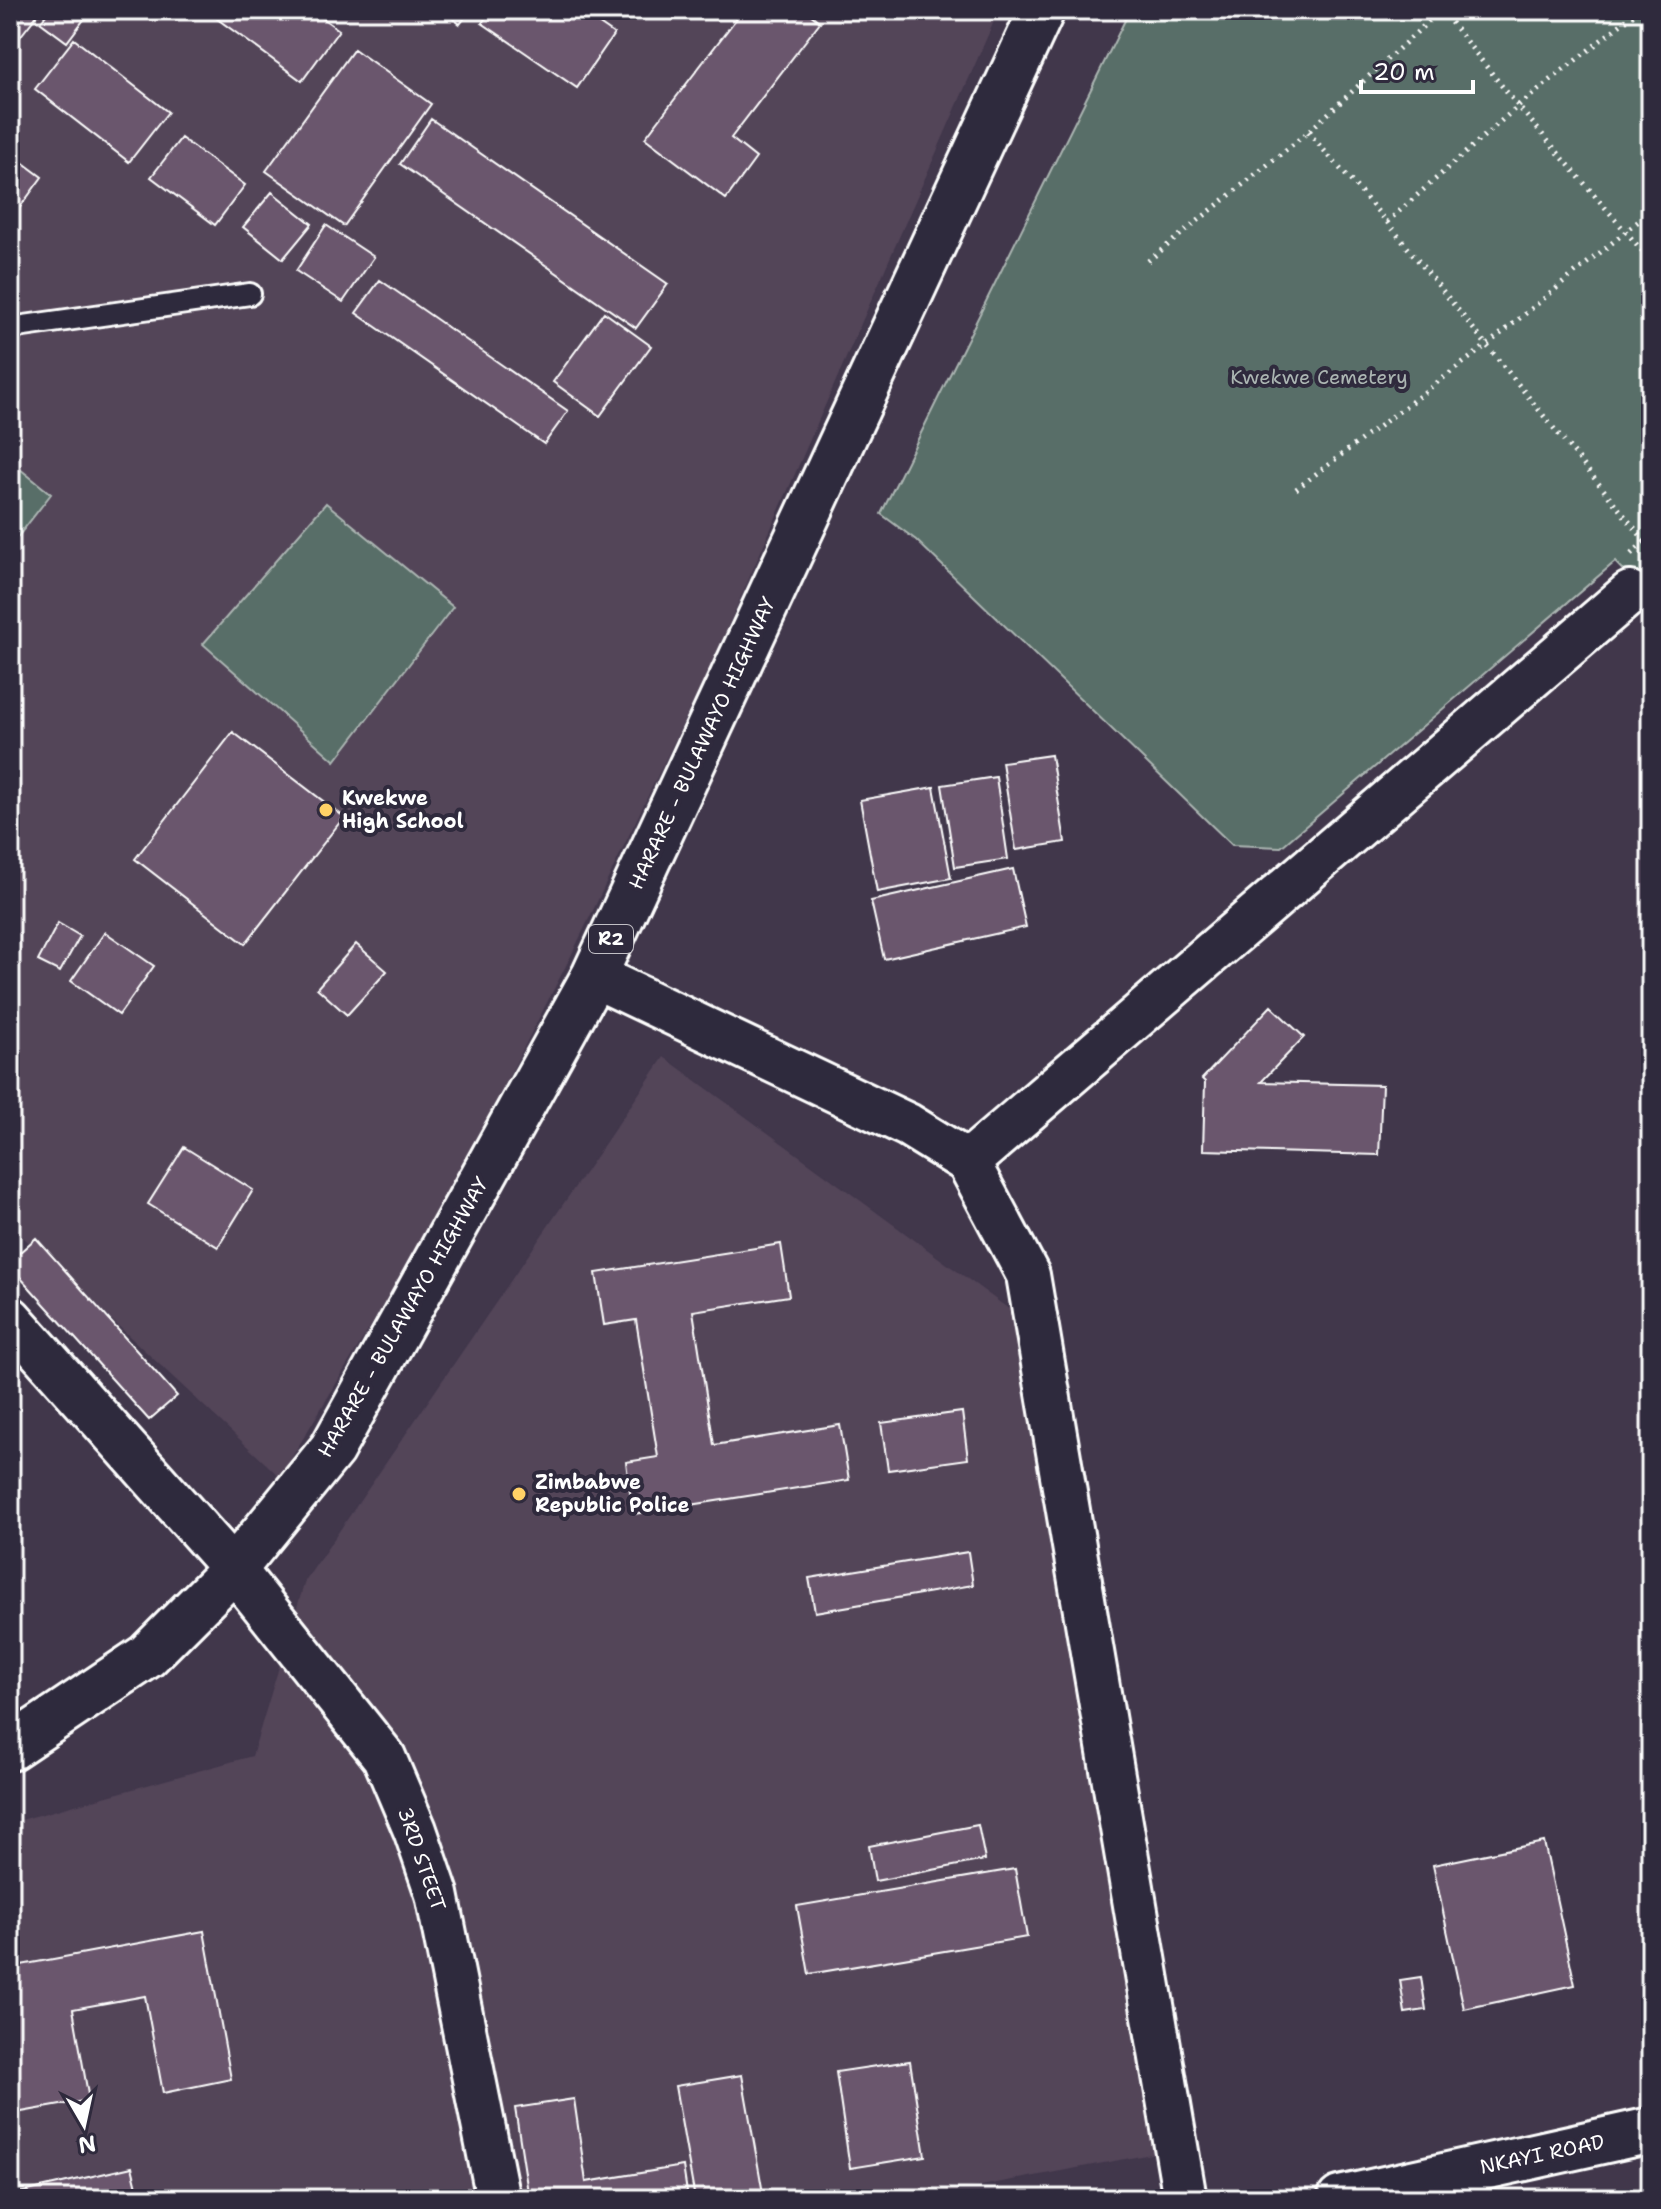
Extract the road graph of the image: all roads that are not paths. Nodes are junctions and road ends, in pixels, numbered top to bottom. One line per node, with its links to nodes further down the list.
1 (1042, 10): 5 (main road, HARARE - BULAWAYO HIGHWAY / R2)
2 (250, 294): 3 (lane)
3 (10, 328)
4 (1630, 593): 6 (street)
5 (594, 976): 6 (street); 8 (main road, HARARE - BULAWAYO HIGHWAY / R2)
6 (968, 1162): 12 (street)
7 (10, 1318): 8 (street, 3RD STEET)
8 (234, 1569): 9 (main road, HARARE - BULAWAYO HIGHWAY / R2); 11 (street, 3RD STEET)
9 (10, 1748)
10 (1651, 2130): 13 (main road, NKAYI ROAD)
11 (498, 2199)
12 (1185, 2199)
13 (1340, 2199)

